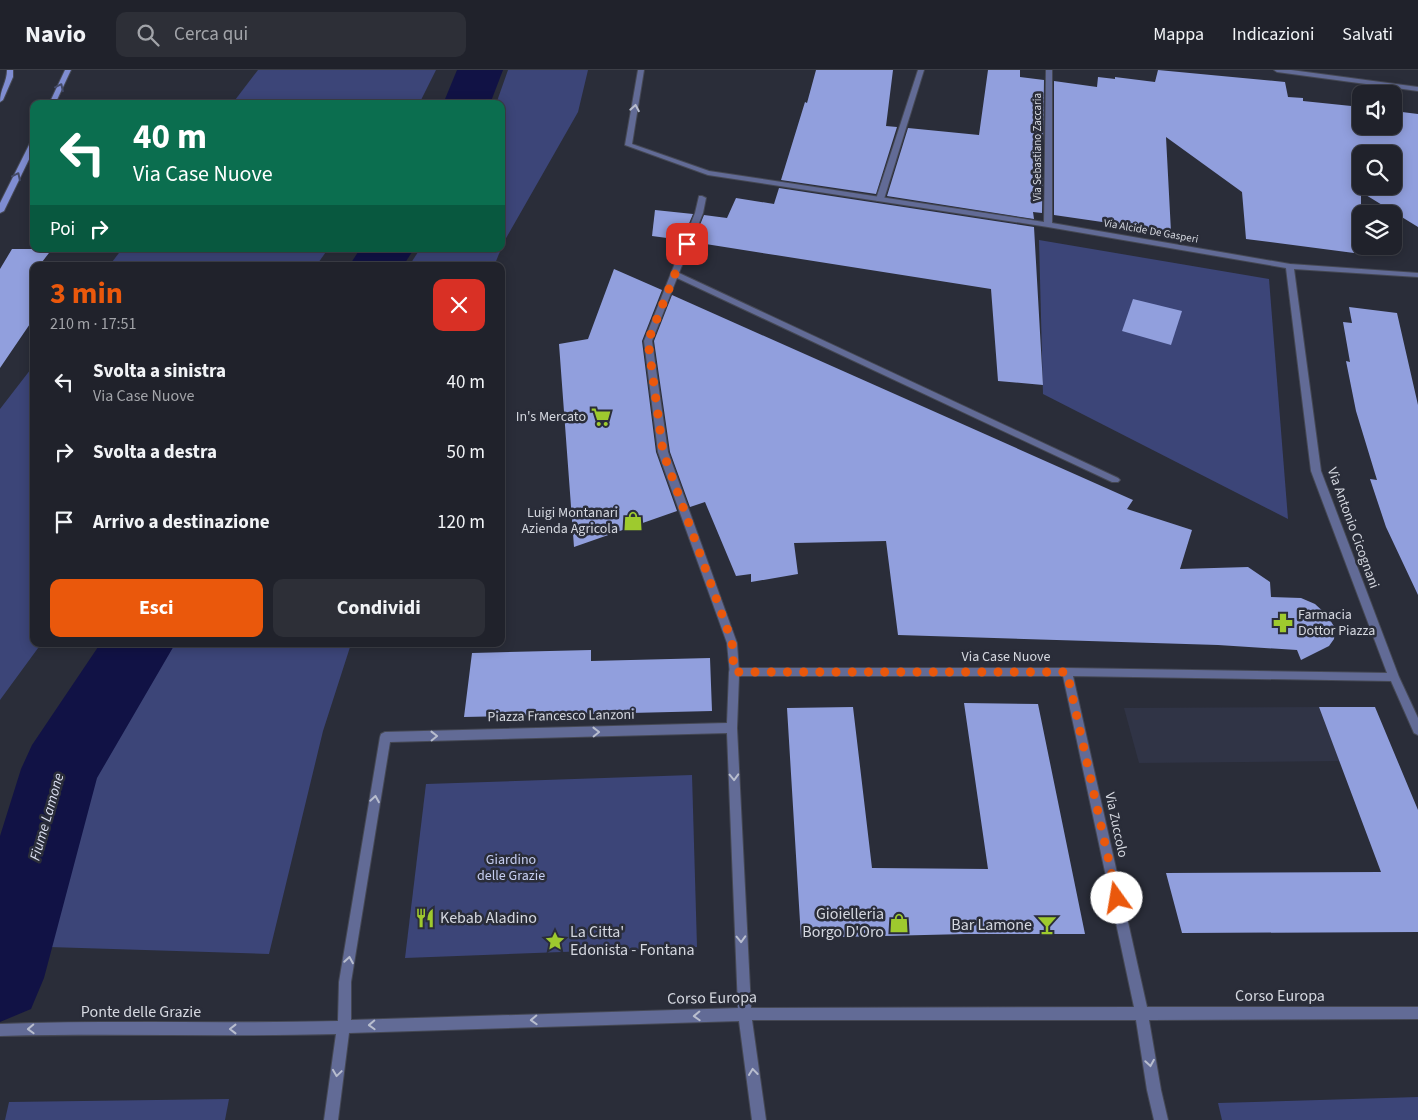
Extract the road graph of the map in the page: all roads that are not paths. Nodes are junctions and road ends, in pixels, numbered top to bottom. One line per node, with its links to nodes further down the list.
1 (10, 70): 8 (street)
2 (68, 70): 9 (street, one-way to 2)
3 (641, 70): 12 (street, Via Alcide De Gasperi, one-way to 3)
4 (921, 70): 12 (street)
5 (1048, 70): 14 (street, Via Sebastiano Zaccaria)
6 (1278, 70): 7 (street)
7 (1418, 89)
8 (1, 97)
9 (54, 100)
10 (30, 149): 13 (street, one-way to 10)
11 (702, 198): 16 (street)
12 (880, 199): 14 (street, Via Alcide De Gasperi)
13 (0, 211)
14 (1048, 225): 15 (street, Via Alcide De Gasperi)
15 (1290, 266): 17 (street, Via Alcide De Gasperi); 21 (street, Via Antonio Cicognani)
16 (675, 274): 18 (street); 19 (street)
17 (1418, 275)
18 (1116, 480)
19 (734, 672): 20 (street, Via Case Nuove); 22 (street)
20 (1067, 672): 21 (street, Via Case Nuove); 26 (street, Via Zuccolo)
21 (1394, 678): 23 (street, Via Antonio Cicognani)
22 (732, 728): 25 (street, one-way to 25); 27 (street, Piazza Francesco Lanzoni, one-way to 22)
23 (1418, 730)
24 (1418, 1013): 26 (street, Corso Europa)
25 (745, 1014): 26 (street, Corso Europa); 27 (street, Corso Europa, one-way to 27); 31 (street, one-way to 25)
26 (1142, 1015): 32 (street, one-way to 32)
27 (344, 1026): 28 (street, Corso Europa); 30 (street, Piazza Francesco Lanzoni, one-way to 30)
28 (282, 1029): 29 (street, Ponte delle Grazie, one-way to 29)
29 (0, 1030)
30 (331, 1120)
31 (759, 1120)
32 (1161, 1120)

